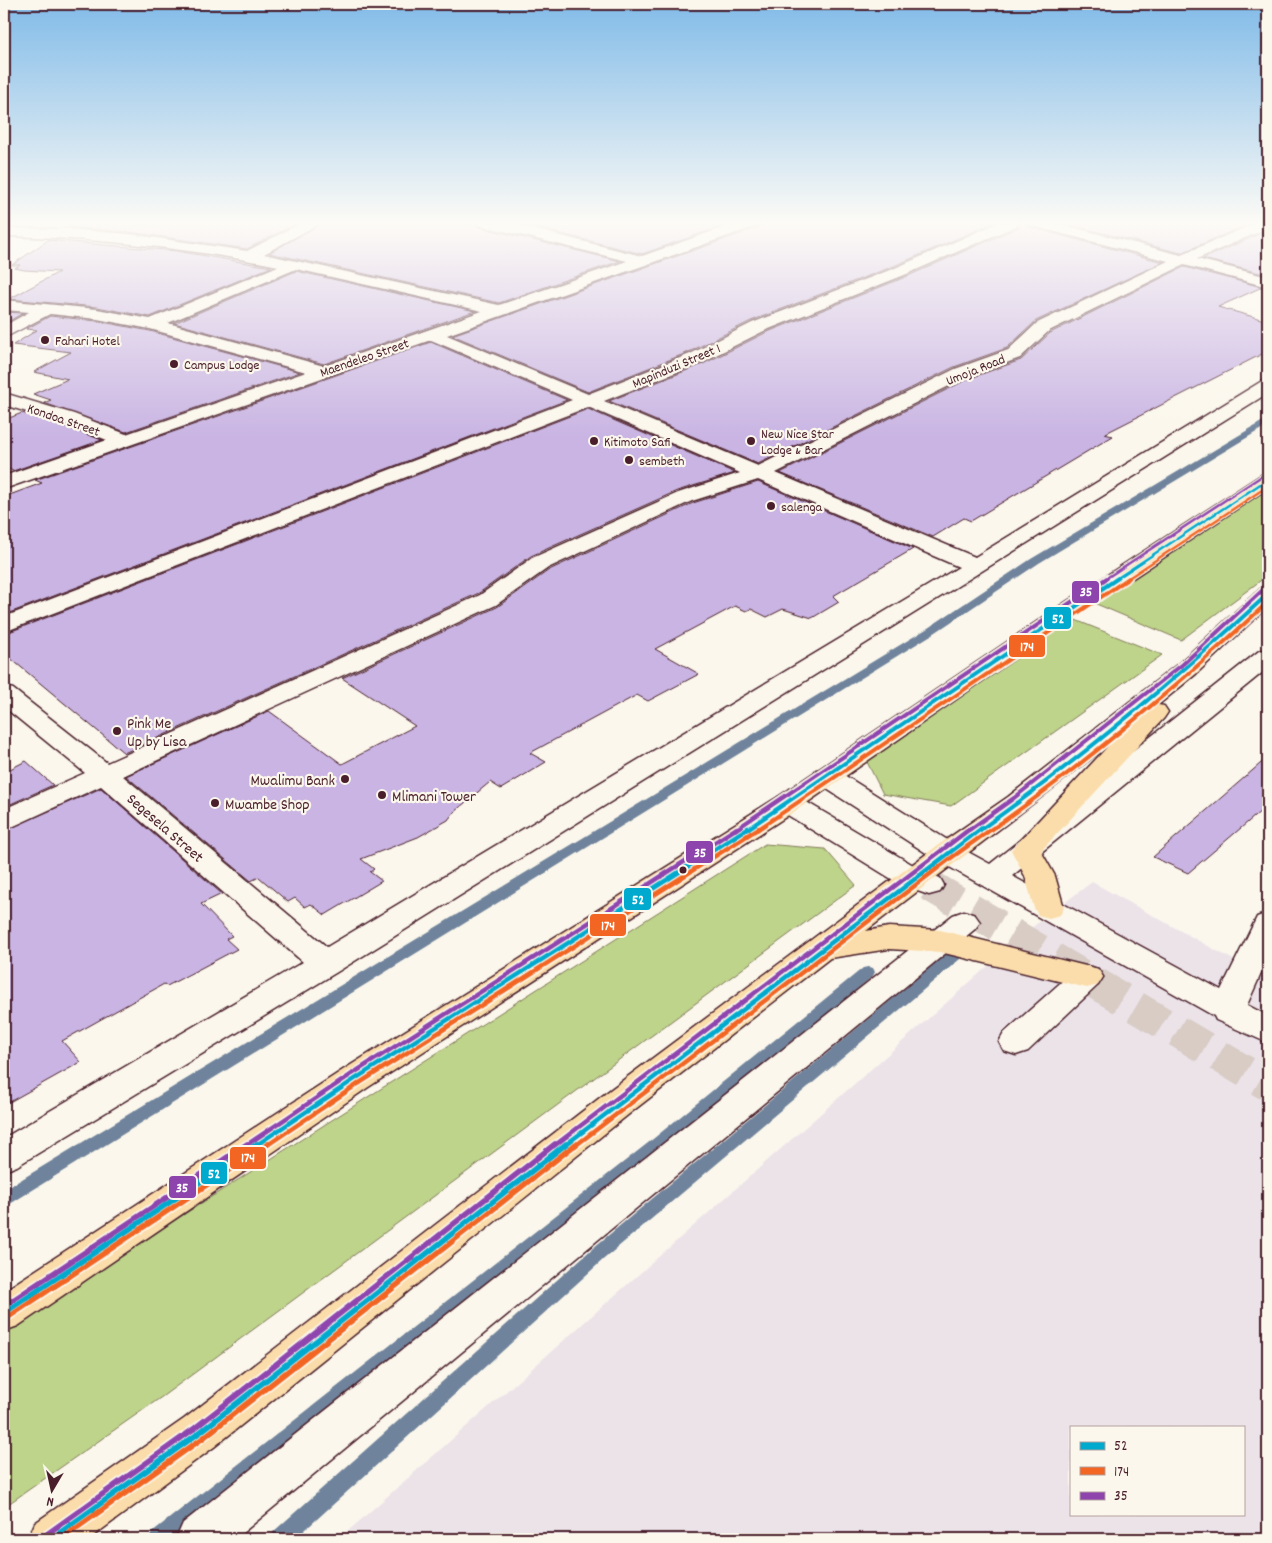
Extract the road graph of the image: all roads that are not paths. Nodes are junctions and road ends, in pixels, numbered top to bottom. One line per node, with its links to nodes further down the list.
1 (224, 294): 9 (street)
2 (428, 294): 8 (street)
3 (544, 294): 8 (street, Maendeleo Street)
4 (842, 294): 15 (street, Mapinduzi Street 1)
5 (1112, 294): 17 (street, Umoja Road)
6 (4, 305): 7 (street)
7 (48, 309): 9 (street); 10 (street)
8 (498, 310): 11 (street, Maendeleo Street)
9 (152, 324): 12 (street)
10 (4, 333)
11 (431, 334): 12 (street, Maendeleo Street); 15 (street)
12 (323, 372): 16 (street, Maendeleo Street)
13 (1268, 385): 20 (street)
14 (4, 399): 16 (street, Kondoa Street)
15 (587, 400): 17 (street); 22 (street, Mapinduzi Street 1)
16 (124, 440): 19 (street, Maendeleo Street)
17 (759, 473): 20 (street); 25 (street, Umoja Road)
18 (1268, 479): 26 (main road)
19 (4, 483)
20 (977, 566): 37 (street)
21 (1263, 598): 29 (main road); 30 (main road)
22 (4, 625)
23 (1268, 656): 29 (street)
24 (4, 694): 25 (street, Segesela Street)
25 (105, 775): 28 (street, Umoja Road); 37 (street, Segesela Street)
26 (826, 776): 27 (main road); 30 (street)
27 (788, 803): 32 (street); 43 (main road)
28 (4, 820)
29 (1026, 850): 31 (street); 33 (main road)
30 (947, 853): 31 (street); 32 (main road)
31 (991, 878): 33 (street)
32 (921, 882): 36 (main road)
33 (1049, 908): 39 (street)
34 (1268, 924): 39 (street)
35 (952, 931): 36 (main road); 38 (main road); 45 (street)
36 (824, 948): 44 (main road)
37 (326, 964): 42 (street)
38 (1087, 977): 41 (street)
39 (1228, 1011): 40 (street)
40 (1268, 1032)
41 (1016, 1042)
42 (4, 1156)
43 (4, 1314)
44 (51, 1539)
45 (199, 1539)

